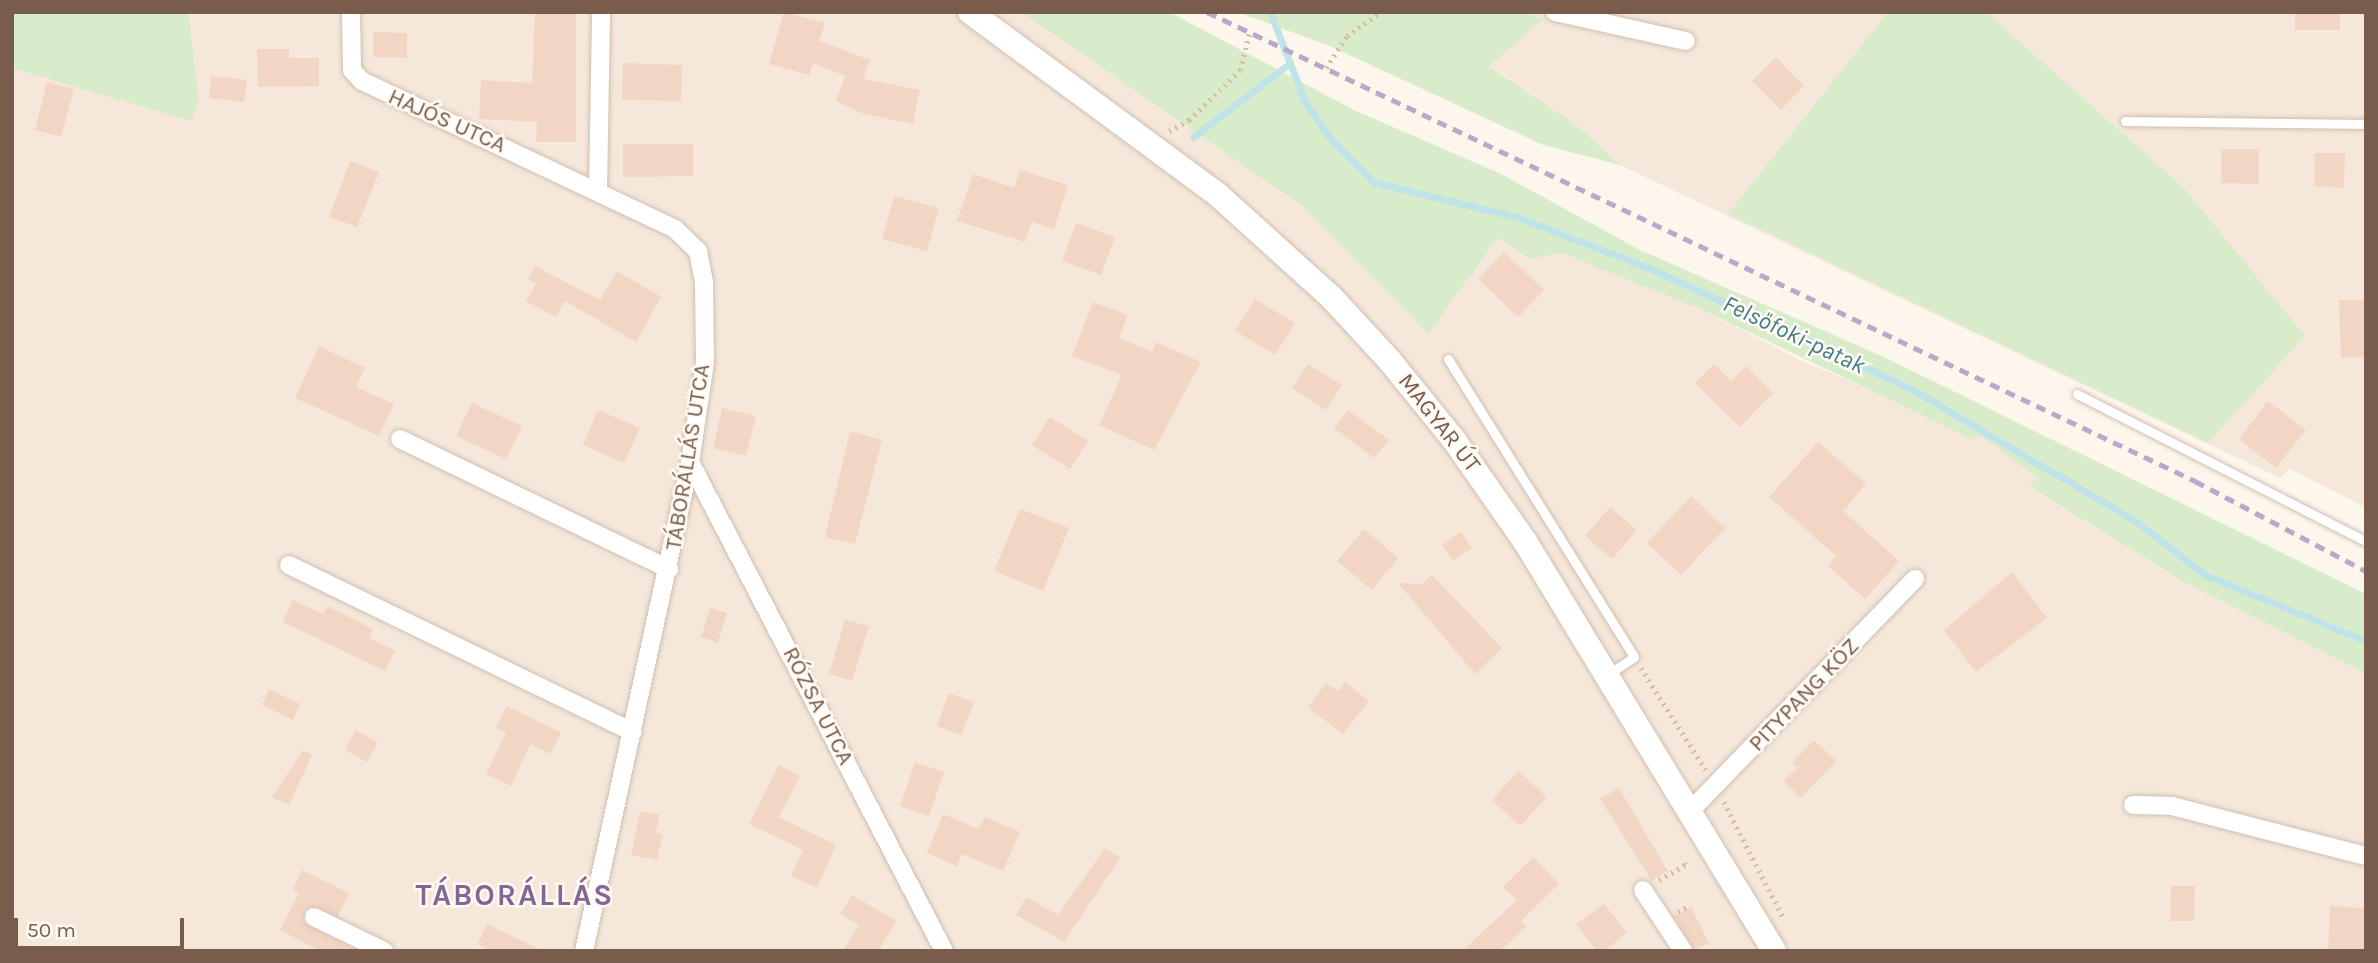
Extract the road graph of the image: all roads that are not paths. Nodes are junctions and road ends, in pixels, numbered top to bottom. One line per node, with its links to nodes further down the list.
1 (351, 12): 8 (street, HAJÓS UTCA)
2 (601, 12): 8 (street)
3 (970, 12): 17 (street, MAGYAR ÚT)
4 (1555, 12): 5 (street)
5 (1686, 41)
6 (2125, 121): 7 (lane)
7 (2366, 124)
8 (598, 190): 12 (street, TÁBORÁLLÁS UTCA)
9 (1448, 359): 17 (lane)
10 (2077, 394): 13 (lane)
11 (400, 439): 15 (street)
12 (690, 462): 15 (street, TÁBORÁLLÁS UTCA); 26 (street, RÓZSA UTCA)
13 (2366, 541)
14 (289, 565): 18 (street)
15 (669, 569): 18 (street, TÁBORÁLLÁS UTCA)
16 (1915, 579): 20 (street, PITYPANG KÖZ)
17 (1609, 674): 20 (street, MAGYAR ÚT)
18 (633, 732): 25 (street, TÁBORÁLLÁS UTCA)
19 (2133, 805): 21 (street)
20 (1691, 810): 28 (street, MAGYAR ÚT)
21 (2366, 856)
22 (1643, 890): 27 (street)
23 (314, 917): 24 (street)
24 (384, 951)
25 (583, 951)
26 (944, 951)
27 (1683, 951)
28 (1774, 951)

